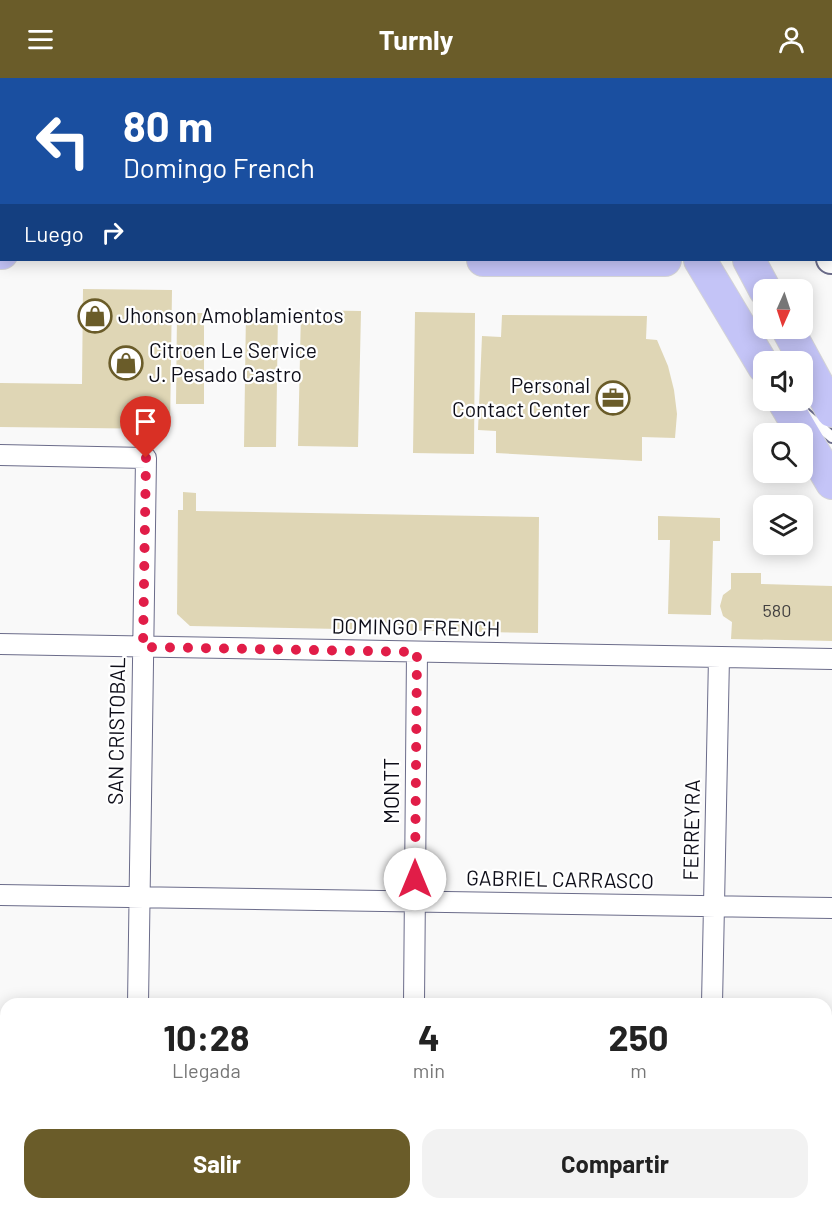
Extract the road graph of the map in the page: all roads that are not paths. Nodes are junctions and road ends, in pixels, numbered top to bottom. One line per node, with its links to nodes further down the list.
1 (750, 261): 3 (main road)
2 (709, 264): 5 (main road); 6 (lane)
3 (759, 279)
4 (793, 339): 8 (main road)
5 (755, 351)
6 (765, 351)
7 (798, 411): 10 (main road)
8 (832, 411)
9 (0, 456): 12 (street, SAN CRISTOBAL)
10 (828, 461)
11 (0, 644): 12 (street, DOMINGO FRENCH)
12 (143, 647): 13 (street, DOMINGO FRENCH); 17 (street, SAN CRISTOBAL)
13 (417, 652): 14 (street, DOMINGO FRENCH); 18 (street, MONTT)
14 (719, 657): 15 (street, DOMINGO FRENCH); 19 (street, FERREYRA)
15 (832, 659)
16 (0, 895): 17 (street, GABRIEL CARRASCO)
17 (139, 897): 18 (street, GABRIEL CARRASCO); 21 (street, SAN CRISTOBAL)
18 (415, 902): 19 (street, GABRIEL CARRASCO); 22 (street, MONTT)
19 (714, 906): 20 (street, GABRIEL CARRASCO); 23 (street, FERREYRA)
20 (832, 908)
21 (138, 998)
22 (414, 998)
23 (712, 998)

